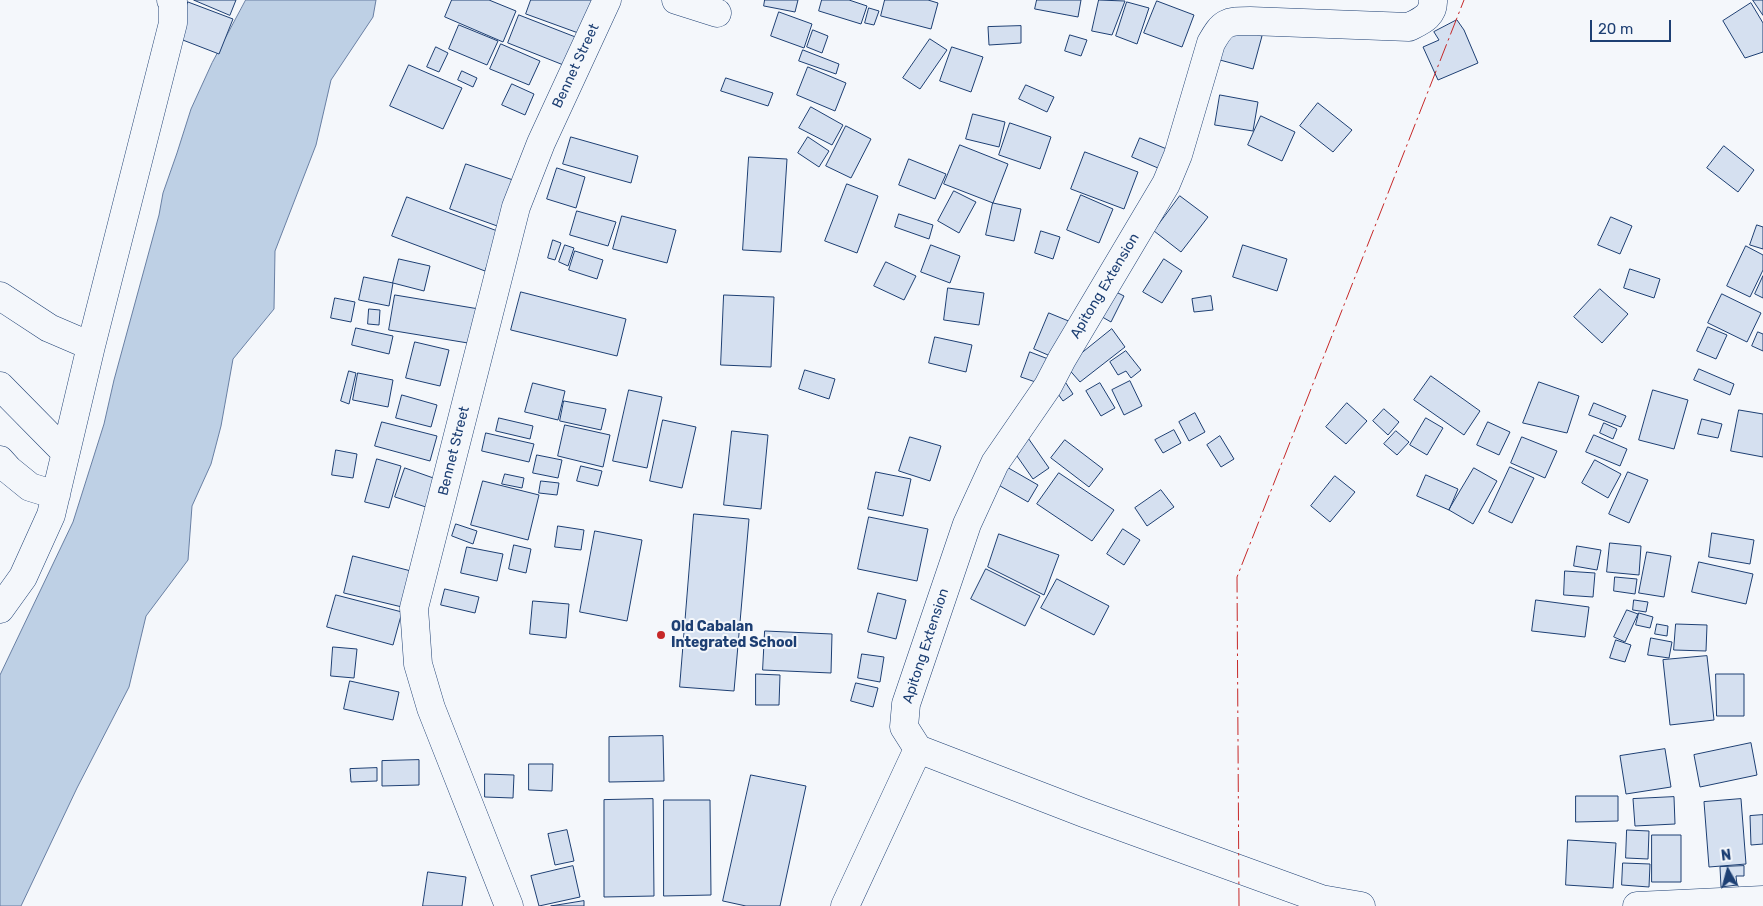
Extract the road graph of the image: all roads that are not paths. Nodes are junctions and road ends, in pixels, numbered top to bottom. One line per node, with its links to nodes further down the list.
1 (171, 0): 7 (street)
2 (607, 0): 16 (street, Bennet Street)
3 (676, 0): 5 (street)
4 (1433, 0): 13 (street, Apitong Extension)
5 (717, 13)
6 (0, 296): 7 (street)
7 (91, 346): 9 (street)
8 (0, 386): 9 (street)
9 (65, 452): 11 (street)
10 (0, 460): 11 (street)
11 (56, 495): 12 (street)
12 (0, 609)
13 (918, 749): 15 (street); 17 (street)
14 (1763, 900): 19 (street)
15 (1334, 904): 18 (street)
16 (509, 906)
17 (845, 906)
18 (1361, 906)
19 (1637, 906)

